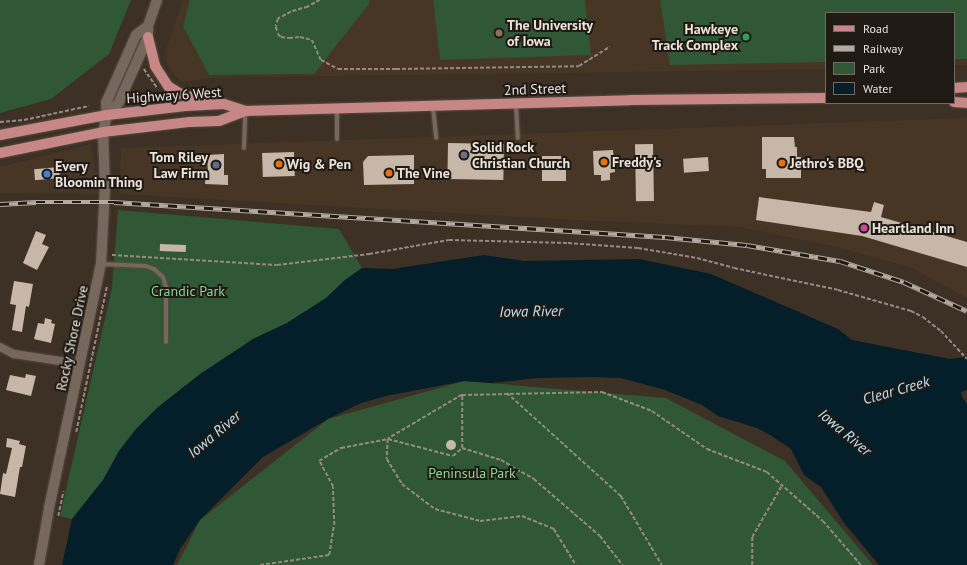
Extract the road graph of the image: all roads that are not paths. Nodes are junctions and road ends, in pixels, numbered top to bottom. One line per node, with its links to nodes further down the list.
1 (157, 0): 2 (street)
2 (148, 32): 9 (main road); 13 (street)
3 (967, 87): 4 (main road)
4 (955, 88)
5 (825, 98): 7 (main road, 2nd Street)
6 (955, 102): 8 (main road)
7 (516, 103): 10 (main road, 2nd Street); 17 (lane)
8 (967, 103)
9 (215, 104): 12 (main road, Highway 6 West); 13 (main road, Highway 6 West)
10 (433, 106): 11 (main road, 2nd Street); 16 (lane)
11 (337, 108): 12 (main road, 2nd Street); 18 (lane)
12 (245, 111): 14 (main road, Highway 6 West); 19 (lane)
13 (108, 115): 14 (street, Rocky Shore Drive); 15 (main road, Highway 6 West)
14 (103, 132): 20 (main road, Highway 6 West); 21 (street, Rocky Shore Drive)
15 (0, 135)
16 (436, 138)
17 (518, 138)
18 (337, 139)
19 (244, 148)
20 (0, 153)
21 (106, 264): 22 (lane); 24 (street, Rocky Shore Drive)
22 (166, 342)
23 (0, 347): 24 (street)
24 (80, 364): 25 (street, Rocky Shore Drive)
25 (39, 565)

